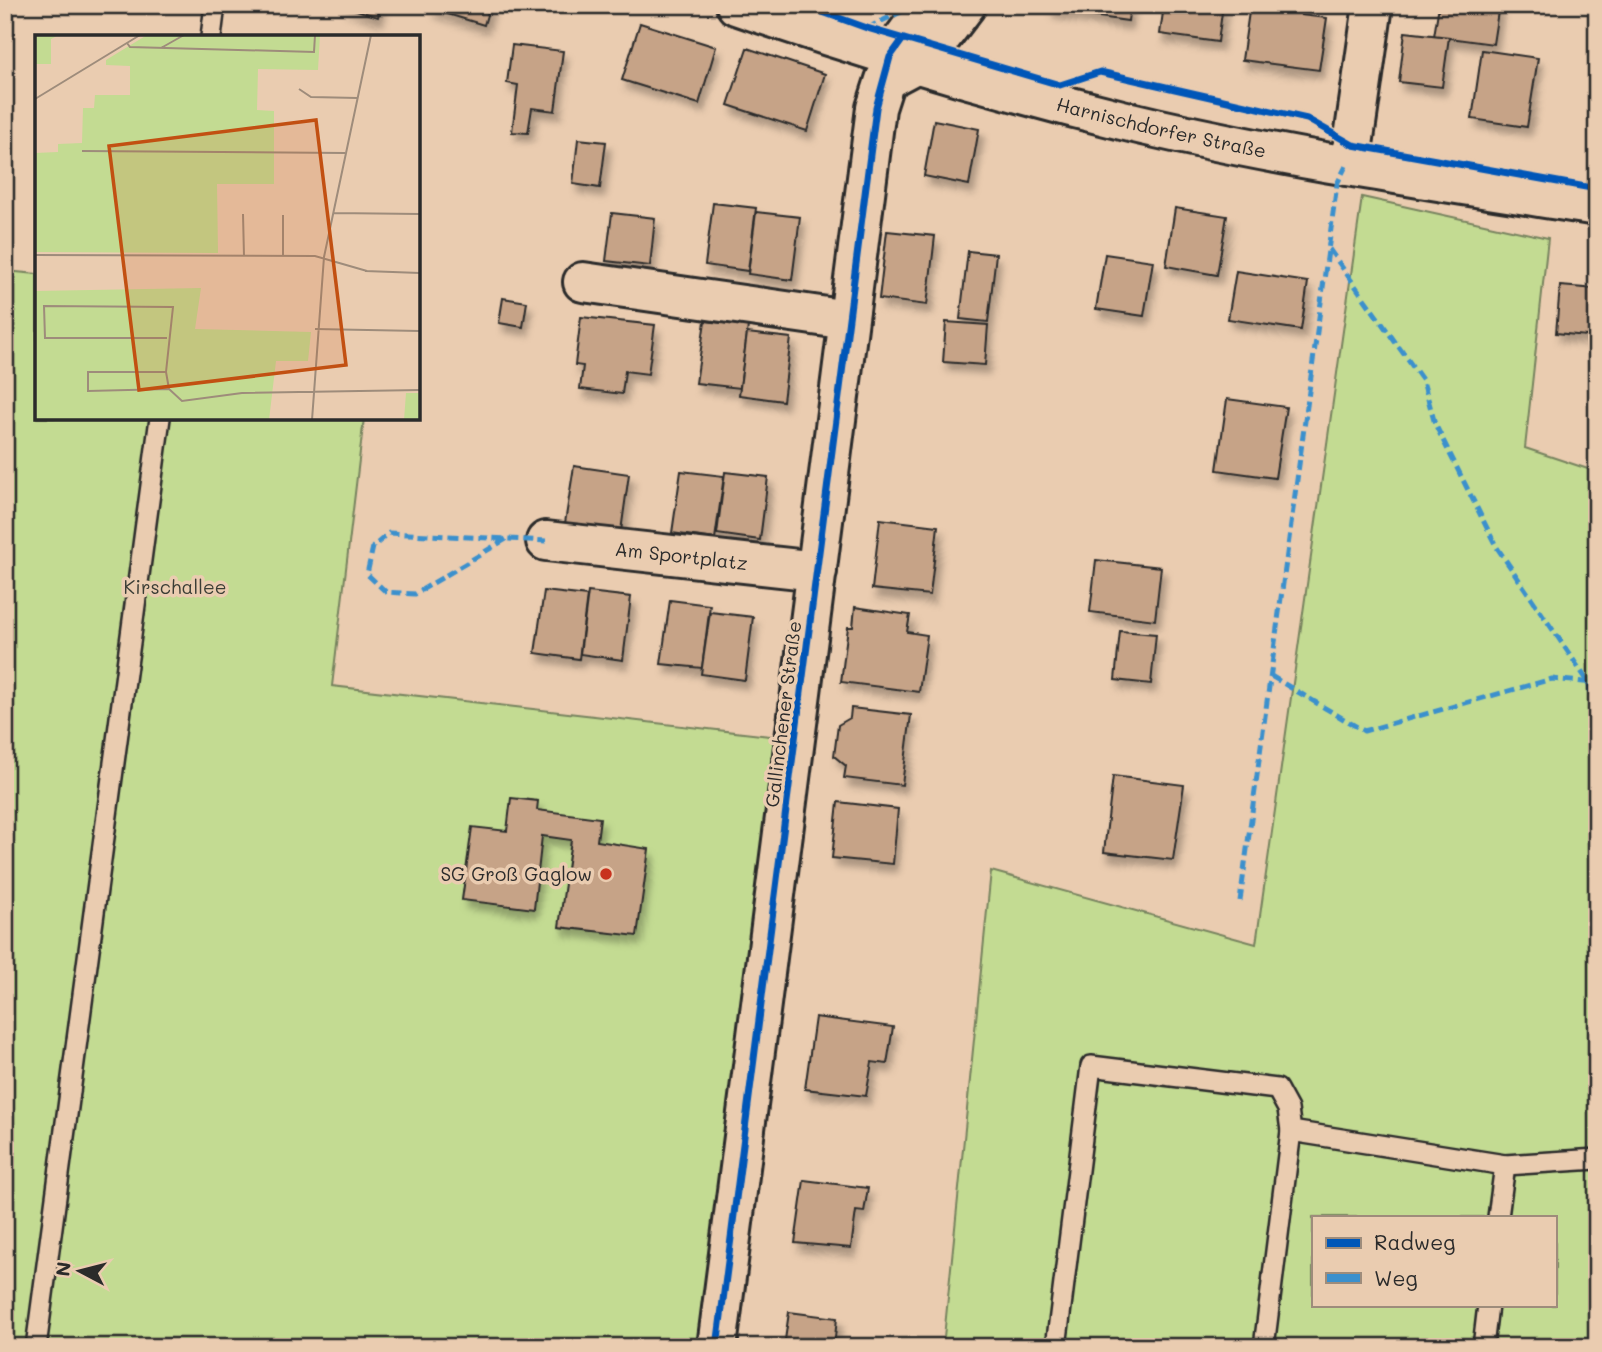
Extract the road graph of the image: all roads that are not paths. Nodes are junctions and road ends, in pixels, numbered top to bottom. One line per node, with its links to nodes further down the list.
1 (215, 5): 6 (lane)
2 (736, 5): 7 (street, Harnischdorfer Straße)
3 (928, 5): 7 (street)
4 (966, 5): 7 (street)
5 (1373, 5): 8 (street)
6 (211, 35)
7 (894, 72): 8 (street, Harnischdorfer Straße); 11 (street, Gallinchener Straße)
8 (1346, 166): 9 (street, Harnischdorfer Straße)
9 (1597, 206)
10 (583, 282): 11 (street)
11 (848, 320): 14 (street, Gallinchener Straße)
12 (160, 420): 20 (lane)
13 (546, 541): 14 (street, Am Sportplatz)
14 (817, 571): 21 (street, Gallinchener Straße)
15 (1291, 1131): 17 (lane); 22 (lane); 23 (lane)
16 (1597, 1159): 17 (lane)
17 (1505, 1165): 18 (lane)
18 (1499, 1216)
19 (1488, 1306): 24 (lane)
20 (36, 1347)
21 (718, 1347)
22 (1056, 1347)
23 (1264, 1347)
24 (1483, 1347)

